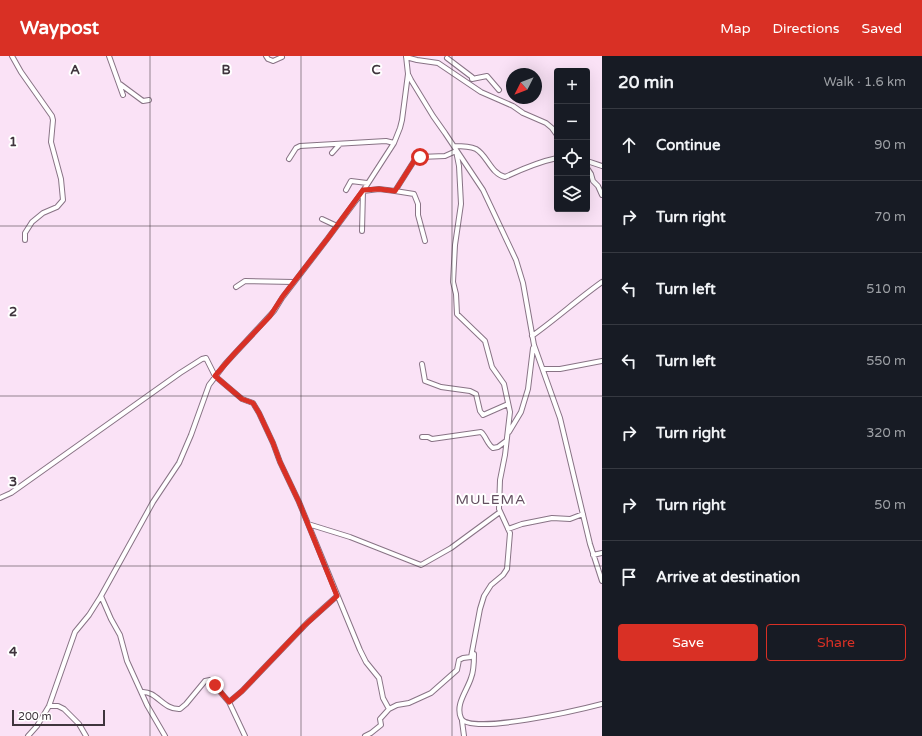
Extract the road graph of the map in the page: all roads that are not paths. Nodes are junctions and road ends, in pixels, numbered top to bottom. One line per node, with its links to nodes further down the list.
1 (12, 56): 32 (street)
2 (109, 56): 9 (street)
3 (266, 56): 4 (street)
4 (282, 56)
5 (406, 56): 7 (street); 8 (street)
6 (448, 57): 7 (street); 10 (street)
7 (438, 63): 13 (street)
8 (408, 74): 14 (street); 16 (street)
9 (119, 84): 11 (street); 12 (street)
10 (499, 90)
11 (123, 96)
12 (148, 100)
13 (554, 131)
14 (394, 142): 15 (street); 24 (street)
15 (340, 144): 18 (street); 19 (street)
16 (454, 146): 17 (street); 20 (street)
17 (456, 151): 27 (street); 37 (street); 43 (street)
18 (332, 153)
19 (289, 159)
20 (554, 159)
21 (590, 162): 22 (street)
22 (602, 166)
23 (590, 172): 28 (street)
24 (367, 184): 25 (street); 26 (street)
25 (346, 190)
26 (363, 190): 27 (street); 30 (street); 31 (street)
27 (395, 191): 33 (street)
28 (602, 195)
29 (322, 219): 30 (street)
30 (337, 226): 34 (street)
31 (362, 231)
32 (25, 240)
33 (425, 241)
34 (294, 282): 36 (street); 42 (street)
35 (602, 282): 37 (street)
36 (236, 287)
37 (532, 336): 38 (street)
38 (534, 345): 41 (street); 44 (street)
39 (602, 361): 41 (street)
40 (422, 364): 43 (street)
41 (543, 369): 49 (street)
42 (215, 376): 47 (street); 50 (street); 55 (street)
43 (508, 404): 44 (street)
44 (507, 435): 46 (street)
45 (422, 438): 46 (street)
46 (506, 441): 48 (street)
47 (0, 498)
48 (500, 512): 50 (street); 51 (street)
49 (582, 514): 51 (street); 53 (street)
50 (308, 524): 56 (street)
51 (508, 529): 57 (street)
52 (602, 553): 53 (street)
53 (593, 555): 54 (street)
54 (602, 581)
55 (101, 596): 58 (street); 61 (street)
56 (337, 596): 59 (street); 62 (street)
57 (473, 648): 62 (street); 63 (street)
58 (142, 692): 59 (street); 66 (street)
59 (229, 702): 67 (street)
60 (602, 704): 63 (street)
61 (48, 706): 64 (street); 65 (street)
62 (389, 708): 68 (street)
63 (462, 721): 69 (street)
64 (28, 736)
65 (86, 736)
66 (165, 736)
67 (245, 736)
68 (365, 736)
69 (464, 736)

